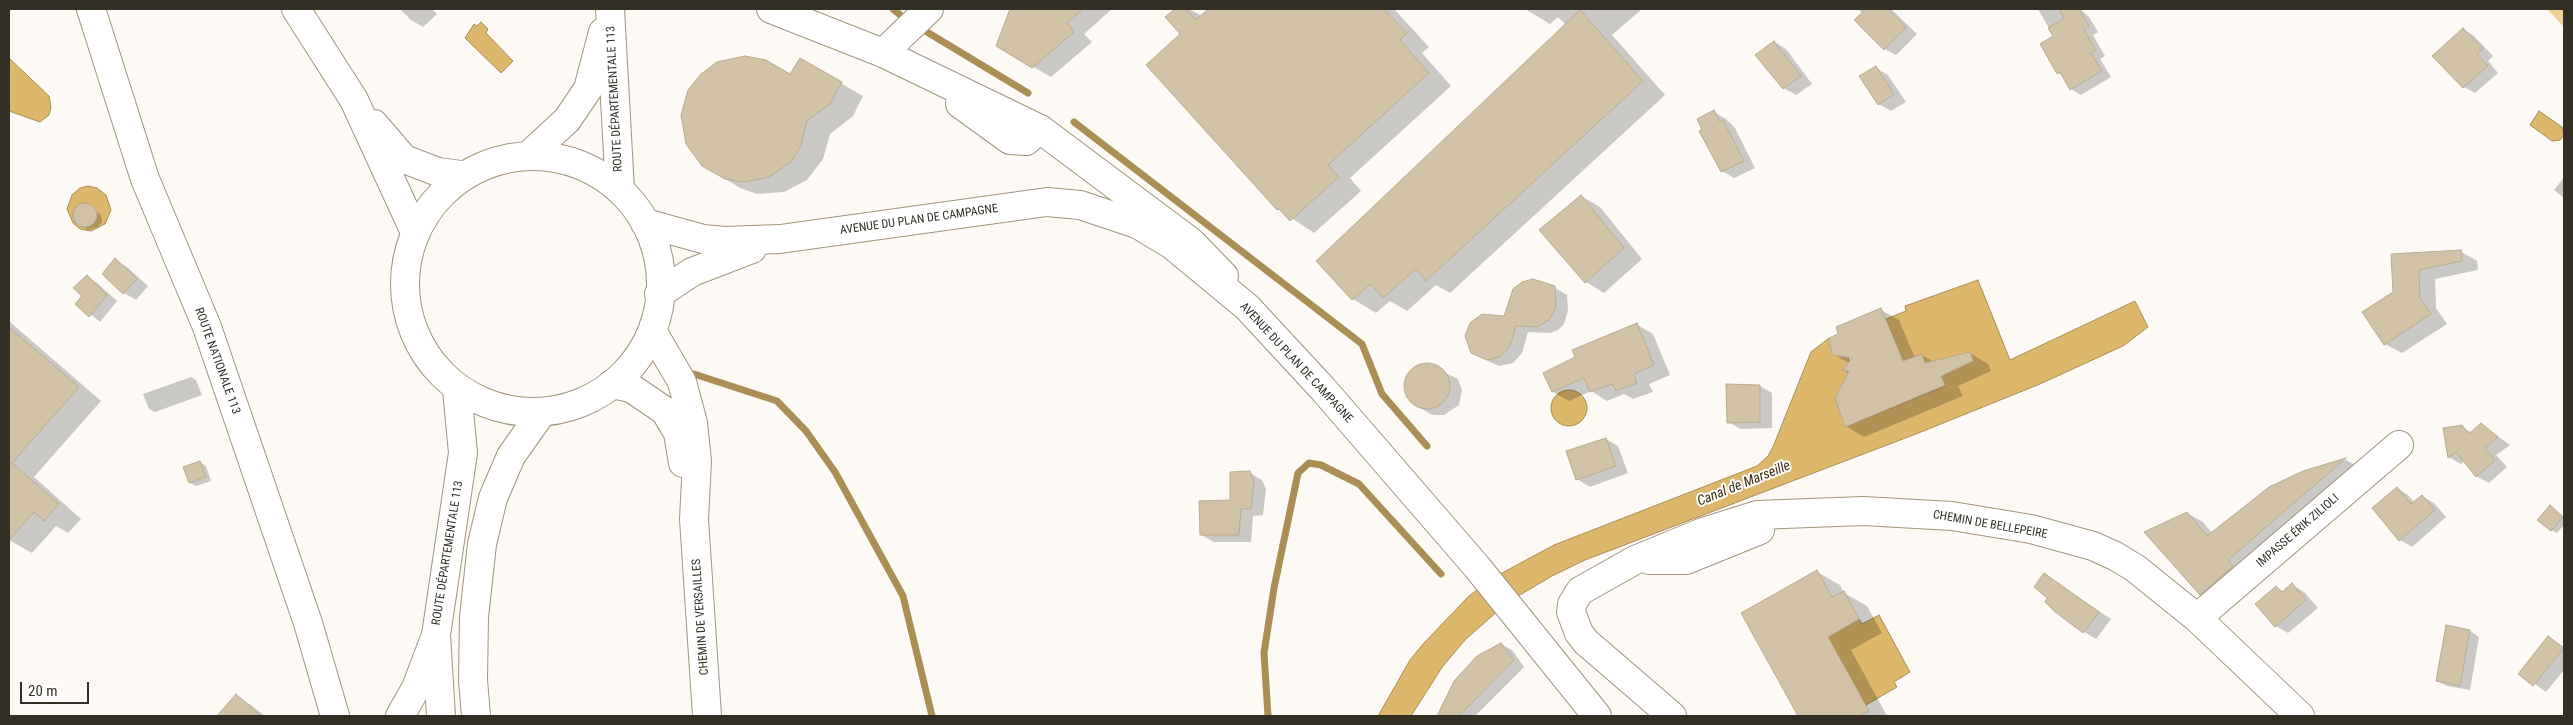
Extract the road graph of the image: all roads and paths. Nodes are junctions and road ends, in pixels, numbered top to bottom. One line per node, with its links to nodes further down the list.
1 (91, 9): 25 (main road, ROUTE NATIONALE 113)
2 (296, 9): 6 (main road)
3 (771, 9): 5 (main road)
4 (929, 9): 5 (main road)
5 (883, 53): 14 (main road)
6 (354, 100): 8 (main road); 11 (main road)
7 (529, 155): 8 (main road, ROUTE DÉPARTEMENTALE 113); 9 (main road, ROUTE DÉPARTEMENTALE 113); 9 (main road, ROUTE DÉPARTEMENTALE 113)
8 (461, 175): 11 (main road, ROUTE DÉPARTEMENTALE 113)
9 (620, 190): 10 (main road, ROUTE DÉPARTEMENTALE 113)
10 (645, 223): 12 (main road, AVENUE DU PLAN DE CAMPAGNE); 13 (main road, ROUTE DÉPARTEMENTALE 113)
11 (413, 228): 17 (main road, ROUTE DÉPARTEMENTALE 113)
12 (780, 239): 13 (main road, AVENUE DU PLAN DE CAMPAGNE); 14 (main road, AVENUE DU PLAN DE CAMPAGNE)
13 (659, 294): 15 (main road, ROUTE DÉPARTEMENTALE 113)
14 (1247, 307): 21 (main road, AVENUE DU PLAN DE CAMPAGNE)
15 (654, 334): 16 (main road, ROUTE DÉPARTEMENTALE 113); 20 (main road, CHEMIN DE VERSAILLES)
16 (612, 384): 18 (main road, ROUTE DÉPARTEMENTALE 113); 20 (main road, CHEMIN DE VERSAILLES)
17 (457, 390): 18 (main road, ROUTE DÉPARTEMENTALE 113); 23 (main road, ROUTE DÉPARTEMENTALE 113)
18 (540, 415): 29 (main road)
19 (2399, 444): 22 (main road, IMPASSE ÉRIK ZILIOLI)
20 (694, 519): 30 (main road, CHEMIN DE VERSAILLES)
21 (1517, 614): 31 (main road, AVENUE DU PLAN DE CAMPAGNE); 32 (main road, AVENUE DU PLAN DE CAMPAGNE)
22 (2197, 618): 33 (main road, CHEMIN DE BELLEPEIRE); 34 (main road, CHEMIN DE BELLEPEIRE)
23 (436, 635): 24 (main road); 28 (main road, ROUTE DÉPARTEMENTALE 113)
24 (416, 688): 26 (main road); 27 (main road)
25 (335, 716)
26 (400, 716)
27 (413, 716)
28 (441, 716)
29 (476, 716)
30 (708, 716)
31 (1597, 716)
32 (1613, 716)
33 (1672, 716)
34 (2300, 716)

